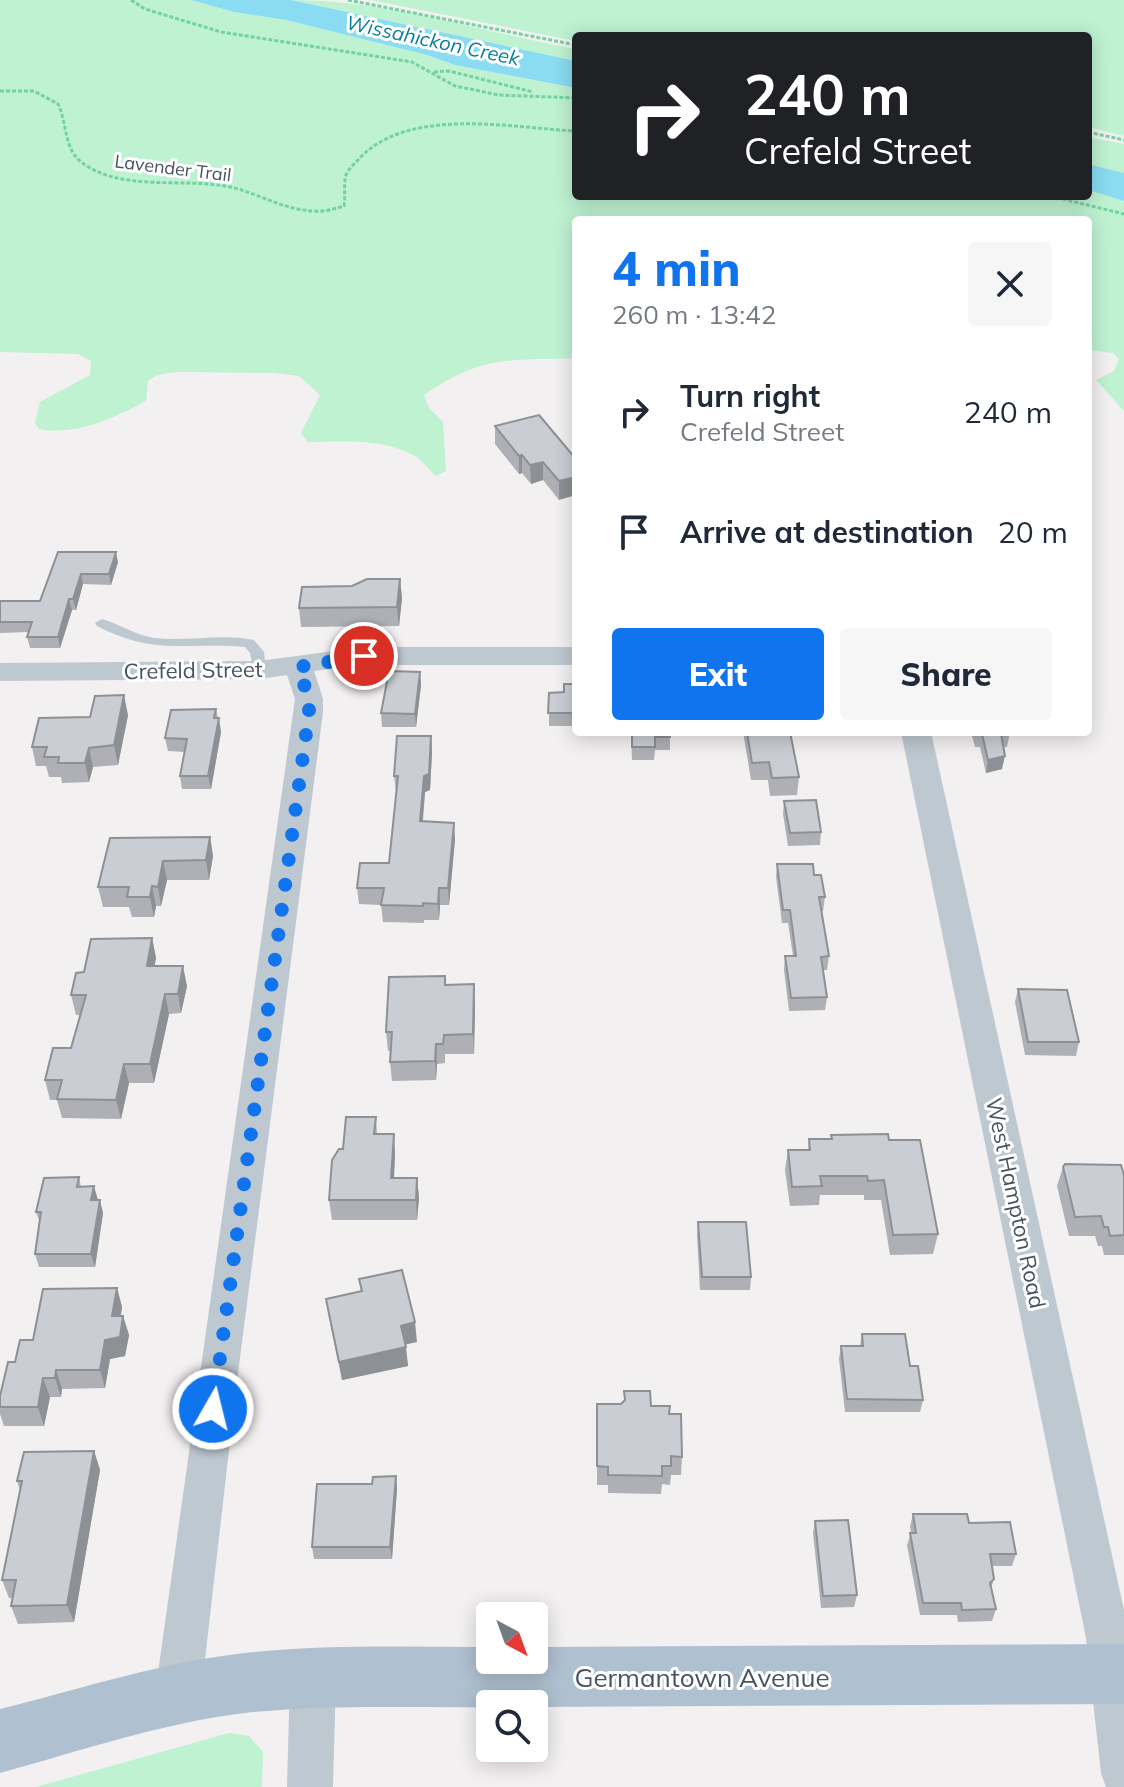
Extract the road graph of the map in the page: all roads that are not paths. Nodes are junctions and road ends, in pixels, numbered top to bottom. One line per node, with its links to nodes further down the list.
1 (102, 623): 3 (lane)
2 (572, 656): 3 (street, Crefeld Street)
3 (278, 668): 4 (street, Crefeld Street); 8 (street)
4 (0, 672)
5 (917, 736): 6 (street, West Hampton Road)
6 (1118, 1674): 7 (main road, Germantown Avenue); 10 (street, West Hampton Road)
7 (313, 1678): 8 (main road, Germantown Avenue); 11 (street)
8 (178, 1694): 9 (main road, Germantown Avenue)
9 (0, 1741)
10 (1124, 1773)
11 (310, 1787)

